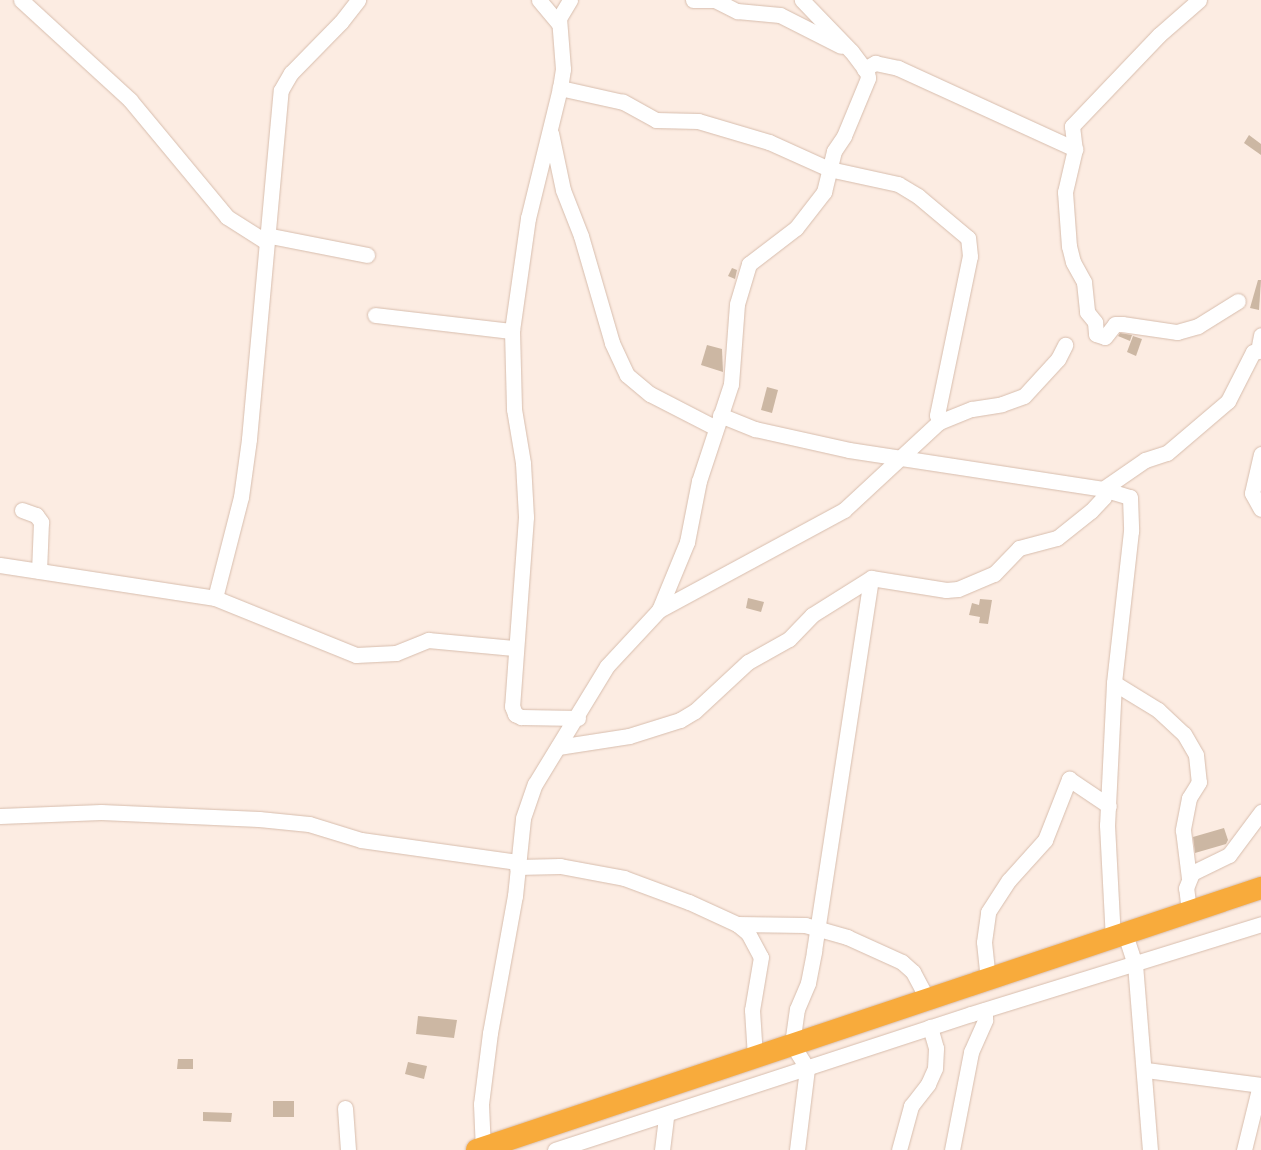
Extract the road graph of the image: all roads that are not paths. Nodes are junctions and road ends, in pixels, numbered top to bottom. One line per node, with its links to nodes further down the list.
1 (21, 0): 16 (street)
2 (358, 0): 16 (street)
3 (538, 0): 9 (street)
4 (570, 0): 9 (street)
5 (693, 0): 6 (street)
6 (715, 0): 10 (street)
7 (802, 0): 10 (street)
8 (1199, 0): 14 (street)
9 (558, 24): 12 (street)
10 (851, 50): 11 (street)
11 (864, 69): 14 (street); 15 (street)
12 (560, 88): 13 (street); 15 (street)
13 (551, 130): 20 (street); 24 (street)
14 (1075, 149): 18 (street)
15 (829, 169): 24 (street); 25 (street)
16 (265, 238): 17 (street); 34 (street)
17 (367, 256)
18 (1238, 301)
19 (375, 315): 20 (street)
20 (512, 331): 36 (street)
21 (1261, 335): 23 (street)
22 (1065, 345): 25 (street)
23 (1260, 352): 28 (street)
24 (718, 421): 27 (street); 35 (street)
25 (938, 422): 27 (street)
26 (1261, 454): 29 (street)
27 (900, 457): 28 (street); 35 (street)
28 (1103, 489): 33 (street); 37 (street)
29 (1261, 509)
30 (22, 510): 32 (street)
31 (0, 565): 32 (street)
32 (39, 571): 34 (street)
33 (871, 578): 39 (street); 49 (street)
34 (215, 598): 36 (street)
35 (659, 610): 38 (street)
36 (514, 648): 38 (street)
37 (1114, 684): 40 (street); 44 (street)
38 (578, 718): 39 (street)
39 (558, 747): 43 (street)
40 (1109, 806): 50 (street); 52 (street)
41 (1261, 812): 44 (street)
42 (0, 816): 43 (street)
43 (517, 865): 47 (street); 63 (street)
44 (1189, 878): 46 (street)
45 (1261, 888): 46 (highway)
46 (1189, 911): 50 (highway)
47 (737, 924): 49 (street); 57 (street)
48 (1261, 924): 51 (street)
49 (818, 928): 53 (street); 56 (street)
50 (1119, 936): 51 (street); 52 (highway)
51 (1136, 964): 54 (street); 59 (street)
52 (988, 980): 53 (highway)
53 (927, 998): 56 (highway)
54 (985, 1010): 55 (street); 69 (street)
55 (930, 1027): 58 (street); 68 (street)
56 (792, 1044): 57 (highway); 58 (street)
57 (756, 1056): 63 (highway)
58 (808, 1068): 62 (street); 67 (street)
59 (1146, 1070): 60 (street); 70 (street)
60 (1261, 1085): 71 (street)
61 (345, 1108): 64 (street)
62 (666, 1115): 65 (street); 66 (street)
63 (481, 1149)
64 (348, 1150)
65 (555, 1150)
66 (662, 1150)
67 (797, 1150)
68 (899, 1150)
69 (952, 1150)
70 (1150, 1150)
71 (1244, 1150)

